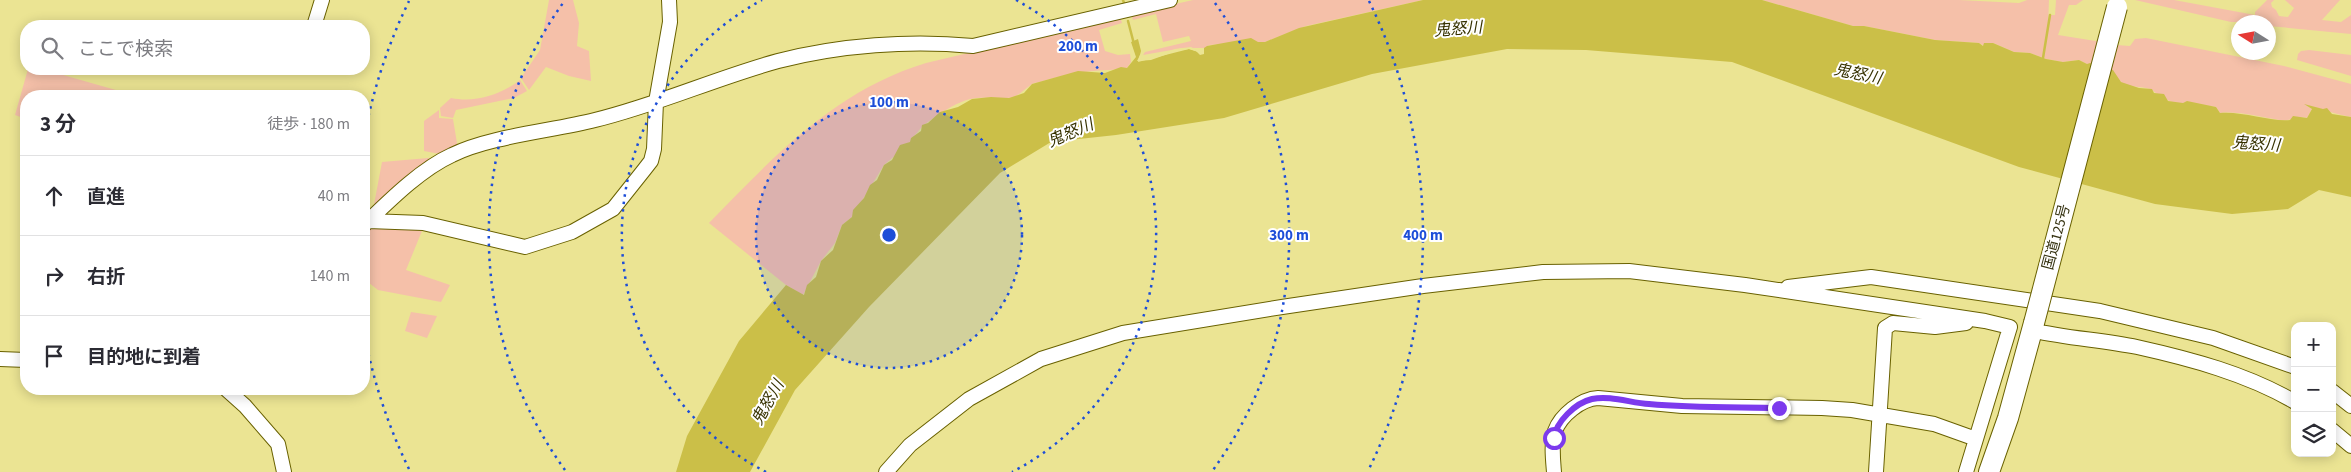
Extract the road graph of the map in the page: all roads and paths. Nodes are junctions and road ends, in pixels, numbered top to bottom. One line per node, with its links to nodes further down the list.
1 (322, 0): 5 (street)
2 (669, 0): 6 (street)
3 (1170, 0): 6 (street)
4 (2118, 3): 11 (highway, 国道125号, bridge)
5 (316, 20)
6 (656, 102): 7 (street); 8 (street)
7 (370, 219)
8 (370, 223)
9 (1784, 291): 10 (street); 14 (street); 24 (street)
10 (1985, 321): 19 (street); 21 (street)
11 (2032, 326): 17 (street); 28 (highway, 国道125号)
12 (0, 359): 13 (street)
13 (20, 360)
14 (2291, 365)
15 (2336, 394): 18 (street)
16 (233, 395): 23 (street)
17 (2291, 400)
18 (2351, 406)
19 (1880, 414): 21 (street); 25 (street); 26 (street)
20 (2336, 433): 22 (street)
21 (1976, 439): 27 (street)
22 (2351, 446)
23 (284, 472)
24 (886, 472)
25 (1554, 472)
26 (1876, 472)
27 (1966, 472)
28 (1989, 472)

